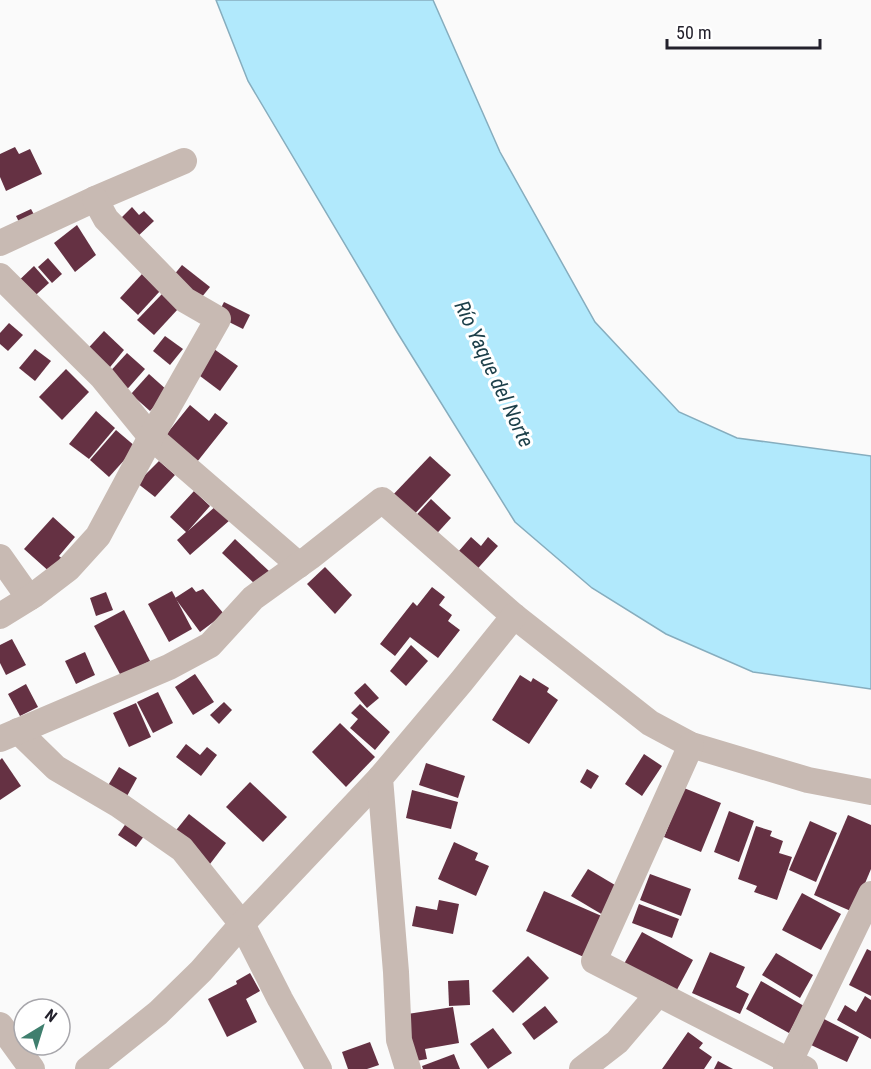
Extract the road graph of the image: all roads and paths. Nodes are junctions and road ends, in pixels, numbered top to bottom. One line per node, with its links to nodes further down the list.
1 (184, 161): 2 (street)
2 (95, 199): 3 (street); 5 (street)
3 (0, 243)
4 (0, 276): 5 (street)
5 (151, 436): 7 (street); 8 (street)
6 (0, 557): 8 (street)
7 (299, 565): 10 (street); 11 (street)
8 (28, 598): 9 (street)
9 (0, 616)
10 (514, 616): 12 (street); 13 (street)
11 (9, 735): 16 (street)
12 (692, 745): 14 (street); 17 (street)
13 (380, 778): 16 (street); 23 (street)
14 (871, 792)
15 (871, 894): 19 (street)
16 (242, 924): 21 (street); 22 (street)
17 (658, 994): 19 (street); 24 (street)
18 (0, 1025): 20 (street)
19 (794, 1066)
20 (32, 1069)
21 (88, 1069)
22 (319, 1069)
23 (408, 1069)
24 (582, 1069)

